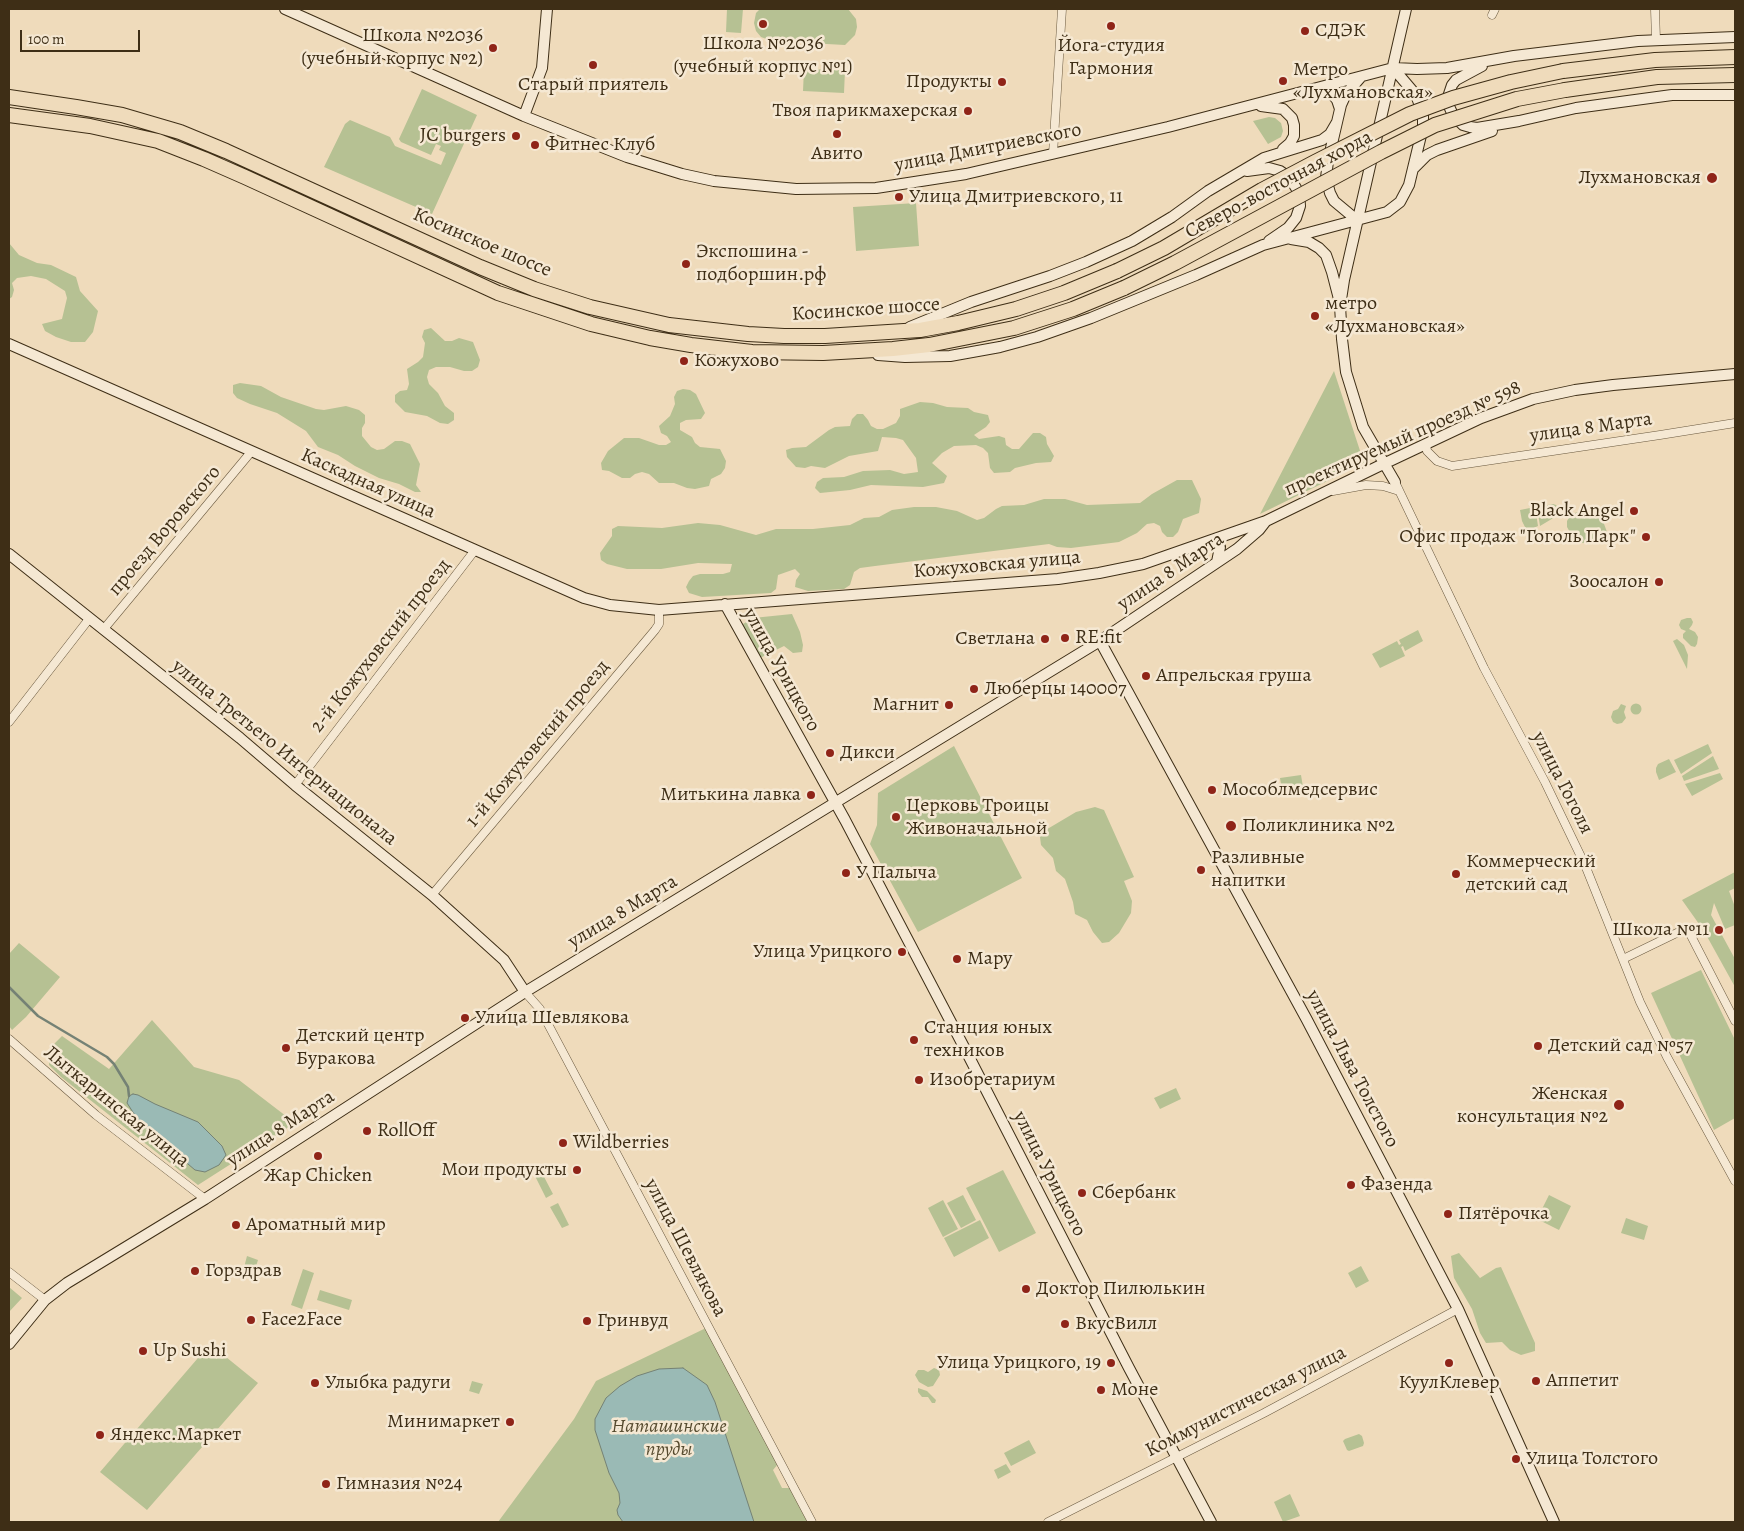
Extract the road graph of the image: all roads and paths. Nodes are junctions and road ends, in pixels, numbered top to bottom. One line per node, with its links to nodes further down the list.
1 (285, 9): 19 (street, улица Дмитриевского)
2 (548, 9): 19 (street)
3 (1062, 9): 23 (street)
4 (1406, 9): 10 (street)
5 (1655, 9): 7 (street)
6 (1735, 37): 7 (street, улица Дмитриевского)
7 (1656, 40): 9 (street, улица Дмитриевского)
8 (1735, 57): 30 (highway, Северо-восточная хорда, bridge)
9 (1496, 59): 10 (street, улица Дмитриевского); 20 (street)
10 (1393, 68): 12 (street, улица Дмитриевского); 24 (street); 26 (street)
11 (1735, 75): 33 (highway, Северо-восточная хорда, bridge)
12 (1360, 77): 13 (street, улица Дмитриевского); 17 (street)
13 (1306, 92): 16 (street, улица Дмитриевского); 17 (street)
14 (1735, 95): 20 (street)
15 (9, 96): 31 (highway, Косинское шоссе)
16 (1253, 106): 22 (street); 23 (street, улица Дмитриевского)
17 (1340, 110): 21 (street)
18 (9, 115): 33 (highway, Косинское шоссе)
19 (524, 116): 23 (street, улица Дмитриевского)
20 (1518, 121): 24 (street)
21 (1337, 122): 22 (street); 26 (street)
22 (1279, 152): 25 (street)
23 (1053, 154)
24 (1414, 168): 26 (street)
25 (1236, 173): 28 (street); 31 (street)
26 (1358, 221): 27 (street); 29 (street)
27 (1288, 238): 28 (street); 29 (street)
28 (1263, 245): 33 (street)
29 (1340, 306): 38 (street)
30 (958, 323): 31 (highway, Косинское шоссе)
31 (894, 332)
32 (9, 344): 37 (street, Каскадная улица)
33 (846, 353)
34 (1735, 374): 36 (street, проектируемый проезд № 598)
35 (1735, 423): 36 (street, улица 8 Марта)
36 (1426, 444): 38 (street, проектируемый проезд № 598)
37 (251, 452): 43 (street, Каскадная улица); 49 (street, проезд Воровского)
38 (1384, 463): 39 (street); 40 (street, проектируемый проезд № 598)
39 (1397, 487): 40 (street); 55 (street, улица Гоголя)
40 (1324, 493): 41 (street, проектируемый проезд № 598)
41 (1266, 522): 42 (street, Кожуховская улица); 45 (street, улица 8 Марта)
42 (1206, 542): 45 (street); 46 (street, Кожуховская улица)
43 (475, 550): 47 (street, Каскадная улица); 52 (street, 2-й Кожуховский проезд)
44 (9, 554): 48 (street, улица Третьего Интернационала)
45 (1217, 562): 50 (street, улица 8 Марта)
46 (724, 604): 47 (street, Каскадная улица); 53 (street, улица Урицкого)
47 (659, 610): 54 (street, 1-й Кожуховский проезд)
48 (88, 619): 49 (street, улица Третьего Интернационала); 51 (street)
49 (103, 630): 52 (street, улица Третьего Интернационала)
50 (1100, 641): 53 (street, улица 8 Марта); 63 (street, улица Льва Толстого)
51 (9, 722)
52 (295, 785): 54 (street, улица Третьего Интернационала)
53 (834, 803): 56 (street, улица 8 Марта); 65 (street, улица Урицкого)
54 (432, 895): 56 (street, улица Третьего Интернационала)
55 (1623, 959): 57 (street); 59 (street, улица Гоголя)
56 (525, 992): 60 (street, улица 8 Марта); 66 (street, улица Шевлякова)
57 (1735, 1021)
58 (9, 1039): 60 (street, Лыткаринская улица)
59 (1735, 1181)
60 (205, 1199): 62 (street, улица 8 Марта)
61 (9, 1272): 62 (street)
62 (46, 1300): 64 (street, улица 8 Марта)
63 (1458, 1309): 65 (street, Коммунистическая улица); 69 (street, улица Льва Толстого)
64 (9, 1344)
65 (1176, 1457): 67 (street, Коммунистическая улица); 68 (street, улица Урицкого)
66 (812, 1522)
67 (1048, 1522)
68 (1211, 1522)
69 (1554, 1522)

